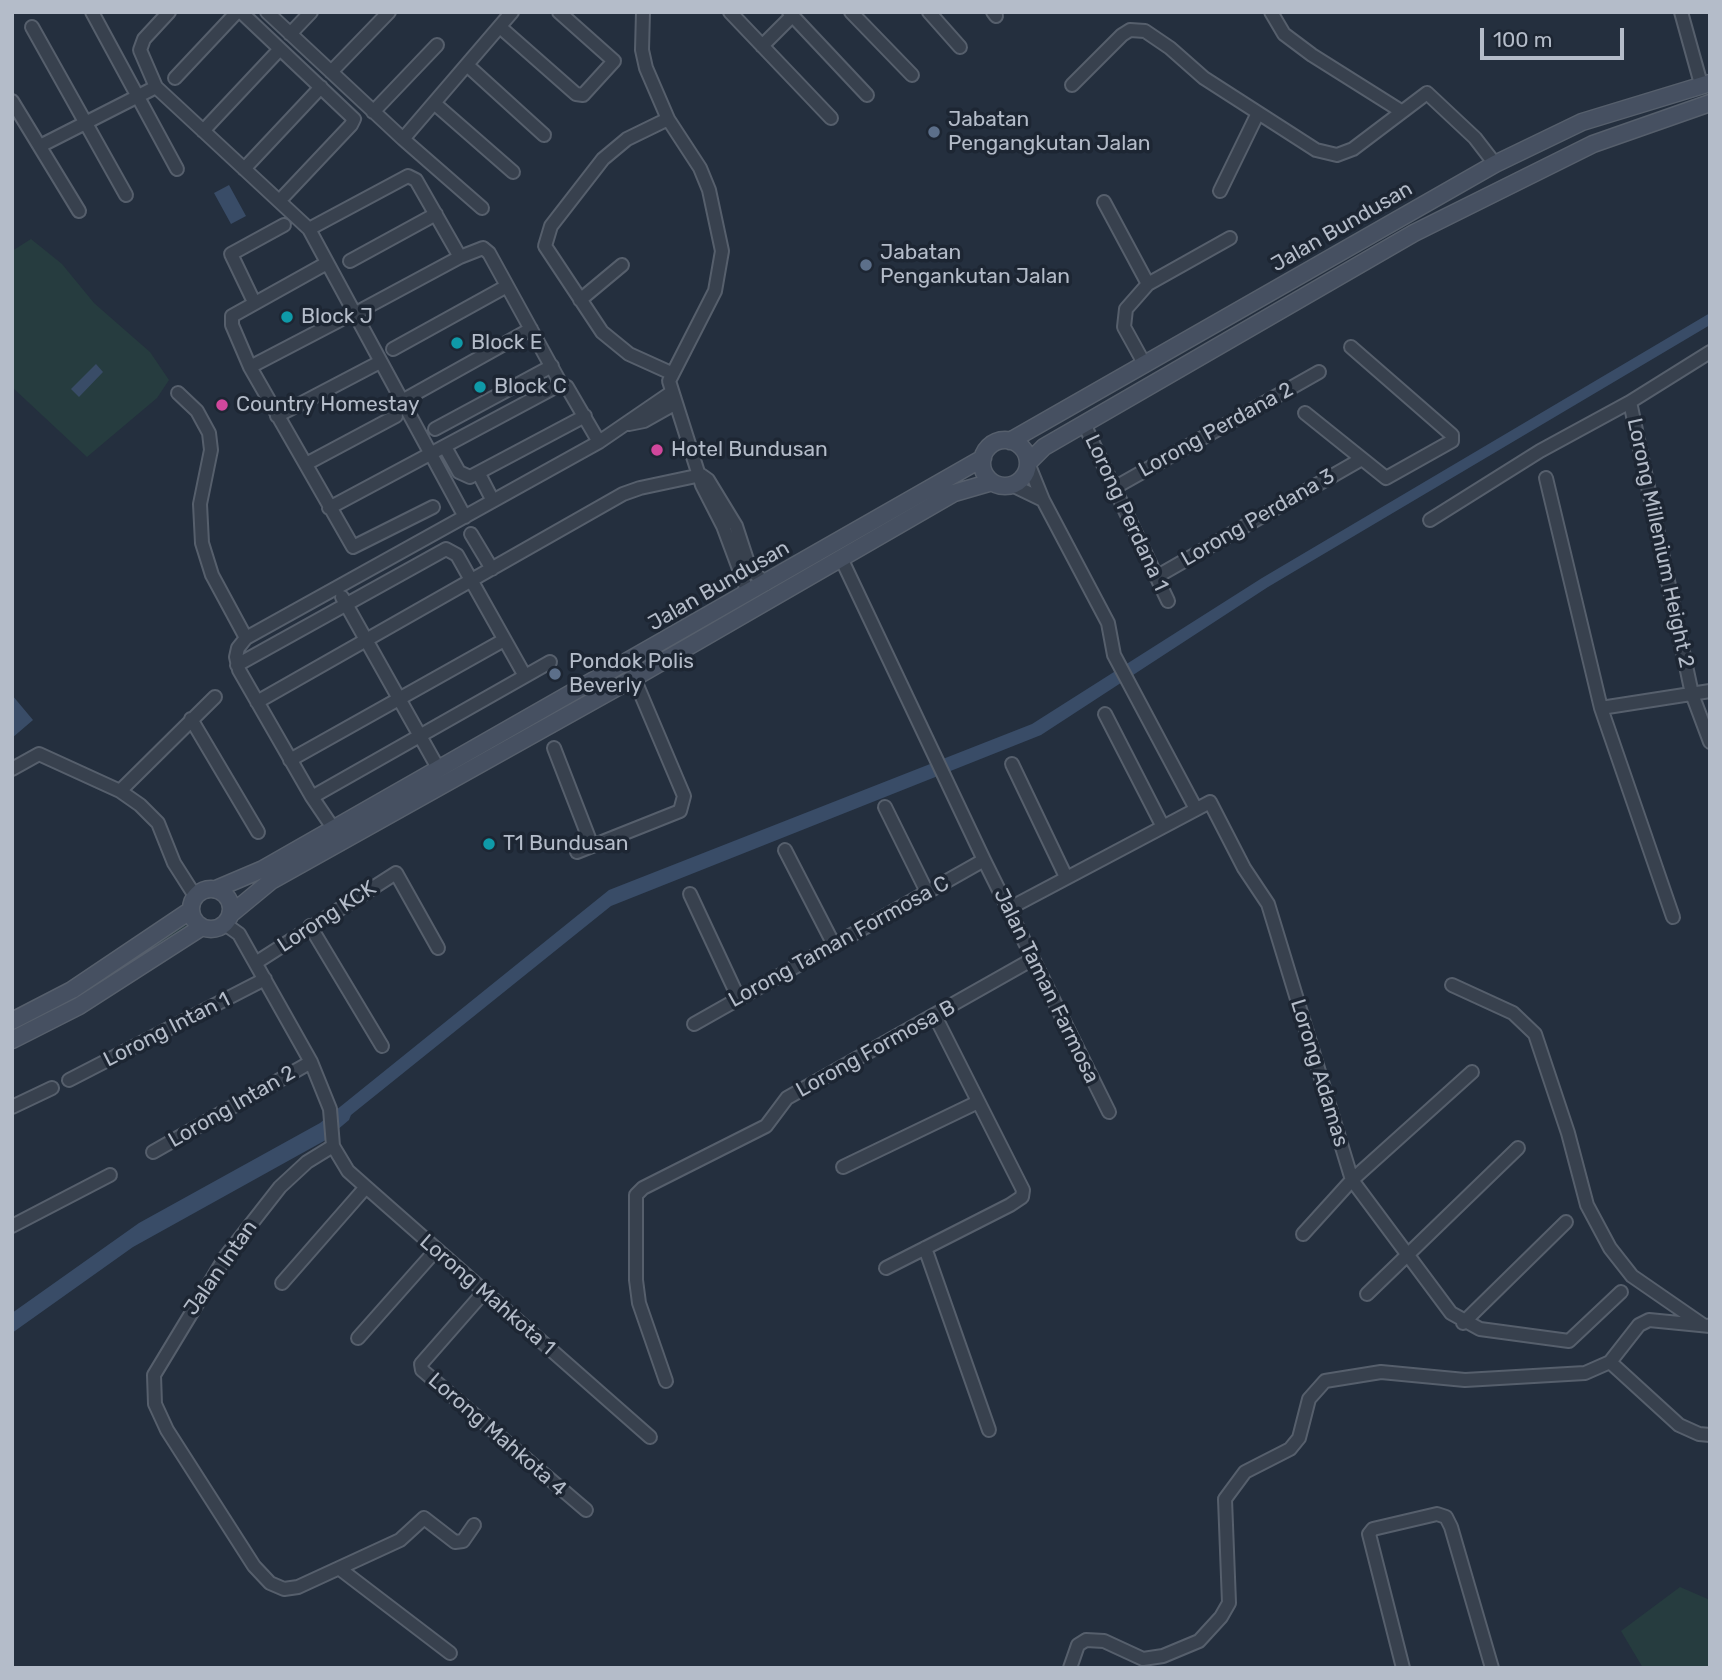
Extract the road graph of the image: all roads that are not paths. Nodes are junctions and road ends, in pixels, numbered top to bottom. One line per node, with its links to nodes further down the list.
1 (92, 12): 32 (street)
2 (169, 12): 29 (street)
3 (239, 12): 22 (street); 26 (street)
4 (267, 12): 18 (street)
5 (311, 12): 18 (street)
6 (389, 12): 24 (street)
7 (512, 12): 17 (street)
8 (559, 12): 17 (street)
9 (643, 12): 40 (street)
10 (730, 12): 20 (street)
11 (852, 12): 25 (street)
12 (929, 12): 21 (street)
13 (1271, 12): 36 (street)
14 (1681, 12): 27 (street)
15 (791, 14): 20 (street); 31 (street)
16 (32, 27): 41 (street)
17 (500, 27): 23 (street)
18 (290, 34): 24 (street)
19 (437, 45): 37 (street)
20 (762, 46): 39 (street)
21 (960, 47)
22 (280, 49): 30 (street); 42 (street)
23 (467, 65): 34 (street); 43 (street)
24 (331, 72): 37 (street)
25 (912, 75)
26 (175, 78)
27 (1705, 83): 46 (main road, Jalan Bundusan)
28 (1072, 85): 38 (street)
29 (156, 87): 32 (street); 42 (street)
30 (321, 87): 48 (street); 52 (street)
31 (867, 95)
32 (137, 97): 41 (street); 47 (street)
33 (12, 101): 45 (street)
34 (433, 103): 44 (street); 49 (street)
35 (1710, 103): 88 (main road, Jalan Bundusan)
36 (1401, 111): 38 (street); 46 (street)
37 (373, 112): 44 (street)
38 (1258, 113): 50 (street)
39 (831, 118)
40 (668, 119): 66 (street); 78 (street)
41 (87, 122): 45 (street); 51 (street)
42 (203, 131): 48 (street)
43 (544, 135)
44 (403, 139): 54 (street)
45 (40, 146): 55 (street)
46 (1495, 164): 74 (main road, Jalan Bundusan)
47 (177, 169)
48 (244, 169): 58 (street)
49 (513, 172)
50 (1220, 191)
51 (126, 195)
52 (284, 196)
53 (1104, 202): 64 (street)
54 (482, 208)
55 (79, 211)
56 (436, 214): 58 (street); 60 (street); 61 (street)
57 (284, 225): 67 (street)
58 (309, 229): 62 (street)
59 (1230, 238): 64 (street)
60 (460, 257): 65 (street); 68 (street)
61 (350, 261)
62 (327, 263): 67 (street); 68 (street)
63 (622, 265): 66 (street)
64 (1148, 284): 74 (street)
65 (507, 286): 69 (street); 71 (street)
66 (580, 300): 78 (street)
67 (254, 302): 76 (street)
68 (348, 317): 73 (street); 76 (street)
69 (531, 329): 75 (street); 82 (street)
70 (1351, 347): 95 (street)
71 (393, 349)
72 (1710, 352): 83 (street, Lorong Millenium Height 2)
73 (380, 362): 82 (street); 85 (street)
74 (1145, 365): 91 (main road, Jalan Bundusan)
75 (552, 366): 79 (street); 89 (street)
76 (250, 367): 85 (street)
77 (1319, 372): 103 (street, Lorong Perdana 2)
78 (671, 373): 81 (street)
79 (561, 384): 87 (street); 92 (street)
80 (178, 393): 121 (street)
81 (674, 398): 90 (street); 99 (street)
82 (402, 401): 93 (street)
83 (1630, 402): 109 (street); 129 (street, Lorong Millenium Height 2)
84 (1304, 413): 95 (street)
85 (277, 416): 97 (street)
86 (396, 416): 97 (street)
87 (585, 416): 90 (street); 98 (street)
88 (1084, 424): 96 (main road, Jalan Bundusan); 103 (street, Lorong Perdana 1)
89 (435, 429)
90 (600, 442): 105 (street)
91 (1010, 442): 94 (main road, Jalan Bundusan); 96 (main road)
92 (445, 447): 93 (street); 98 (street)
93 (431, 454): 107 (street); 108 (street)
94 (983, 458): 101 (main road); 116 (main road, Jalan Bundusan)
95 (1360, 460): 114 (street, Lorong Perdana 3)
96 (1028, 463): 102 (main road, Jalan Bundusan); 104 (street)
97 (306, 464): 107 (street)
98 (479, 474): 105 (street)
99 (701, 475): 112 (street); 116 (street); 118 (street)
100 (1546, 478): 133 (street)
101 (992, 482): 102 (main road, Jalan Bundusan); 111 (main road, Jalan Bundusan)
102 (1012, 485): 104 (street)
103 (1114, 488): 114 (street, Lorong Perdana 1)
104 (1043, 500): 146 (street)
105 (493, 501): 108 (street)
106 (433, 507): 107 (street)
107 (329, 508)
108 (465, 517): 117 (street)
109 (1430, 520)
110 (471, 534): 112 (street)
111 (841, 558): 113 (main road, Jalan Bundusan); 153 (street, Jalan Taman Farmosa)
112 (492, 569): 115 (street)
113 (817, 570): 118 (main road); 127 (main road, Jalan Bundusan)
114 (1156, 577): 119 (street, Lorong Perdana 1)
115 (471, 581): 120 (street); 122 (street); 123 (street)
116 (766, 584): 118 (main road, Jalan Bundusan)
117 (336, 588): 120 (street); 121 (street)
118 (747, 593): 141 (main road, Jalan Bundusan)
119 (1168, 601)
120 (346, 603): 122 (street); 125 (street)
121 (246, 638): 125 (street)
122 (367, 640): 131 (street); 132 (street)
123 (505, 640): 126 (street); 131 (street)
124 (550, 662): 126 (street)
125 (237, 665): 132 (street)
126 (525, 676): 136 (street)
127 (634, 678): 150 (street); 161 (main road, Jalan Bundusan)
128 (1710, 691): 129 (street)
129 (1692, 694): 133 (street); 137 (street, Lorong Millenium Height 2)
130 (215, 697): 135 (street)
131 (400, 699): 136 (street); 139 (street)
132 (257, 702): 139 (street)
133 (1601, 708): 160 (street)
134 (1105, 714): 147 (street)
135 (191, 719): 143 (street); 149 (street)
136 (421, 737): 141 (street); 144 (street)
137 (1710, 741)
138 (554, 748): 150 (street)
139 (290, 761): 144 (street)
140 (1012, 764): 154 (street)
141 (438, 768): 148 (main road, Jalan Bundusan)
142 (12, 769): 143 (street)
143 (120, 791): 158 (street)
144 (312, 797): 148 (street)
145 (886, 807): 156 (street)
146 (1196, 809): 147 (street); 188 (street, Lorong Adamas)
147 (1161, 825): 154 (street)
148 (333, 828): 155 (main road, Jalan Bundusan)
149 (258, 832)
150 (592, 846): 152 (street)
151 (785, 850): 164 (street)
152 (577, 852)
153 (984, 860): 156 (street, Lorong Taman Formosa C); 159 (street, Jalan Taman Farmosa)
154 (1066, 877): 159 (street)
155 (215, 889): 158 (main road); 161 (main road)
156 (927, 892): 164 (street, Lorong Taman Formosa C)
157 (690, 894): 170 (street)
158 (193, 903): 163 (main road); 172 (main road)
159 (1008, 909): 166 (street, Jalan Taman Farmosa)
160 (1673, 917)
161 (228, 919): 163 (main road); 167 (street)
162 (310, 926): 165 (street, Lorong KCK); 167 (street, Lorong KCK); 175 (street)
163 (202, 927): 174 (main road)
164 (834, 945): 170 (street, Lorong Taman Formosa C)
165 (438, 948)
166 (1033, 959): 171 (street, Lorong Formosa B); 182 (street, Jalan Taman Farmosa)
167 (257, 962): 168 (street)
168 (265, 979): 176 (street); 178 (street, Lorong Intan 1)
169 (1452, 985): 202 (street)
170 (739, 999): 173 (street, Lorong Taman Formosa C)
171 (935, 1016): 180 (street); 205 (street, Lorong Formosa B)
172 (12, 1021)
173 (694, 1024)
174 (12, 1040)
175 (382, 1046)
176 (310, 1062): 183 (street); 185 (street, Lorong Intan 2)
177 (1472, 1072): 188 (street)
178 (69, 1080)
179 (52, 1088): 181 (street)
180 (978, 1102): 186 (street); 193 (street)
181 (12, 1107)
182 (1109, 1112)
183 (333, 1141): 189 (street, Lorong Mahkota 1); 211 (street, Jalan Intan)
184 (1518, 1148): 195 (street)
185 (153, 1152)
186 (843, 1167)
187 (110, 1175): 191 (street)
188 (1352, 1180): 192 (street); 195 (street, Lorong Adamas)
189 (366, 1187): 194 (street, Lorong Mahkota 1); 197 (street)
190 (1566, 1222): 201 (street)
191 (12, 1226)
192 (1303, 1234)
193 (925, 1248): 196 (street); 206 (street)
194 (436, 1250): 198 (street, Lorong Mahkota 1); 203 (street)
195 (1408, 1253): 200 (street); 201 (street, Lorong Adamas)
196 (886, 1268)
197 (282, 1283)
198 (484, 1292): 208 (street, Lorong Mahkota 1); 209 (street, Lorong Mahkota 4)
199 (1621, 1292): 201 (street)
200 (1367, 1294)
201 (1463, 1322)
202 (1707, 1326): 204 (street)
203 (358, 1338)
204 (1610, 1362): 207 (street); 213 (street)
205 (666, 1381)
206 (989, 1430)
207 (1710, 1435)
208 (650, 1437)
209 (586, 1510)
210 (474, 1525): 211 (street)
211 (340, 1569): 212 (street)
212 (450, 1653)
213 (1070, 1668)
214 (1403, 1668): 215 (street)
215 (1492, 1668)

